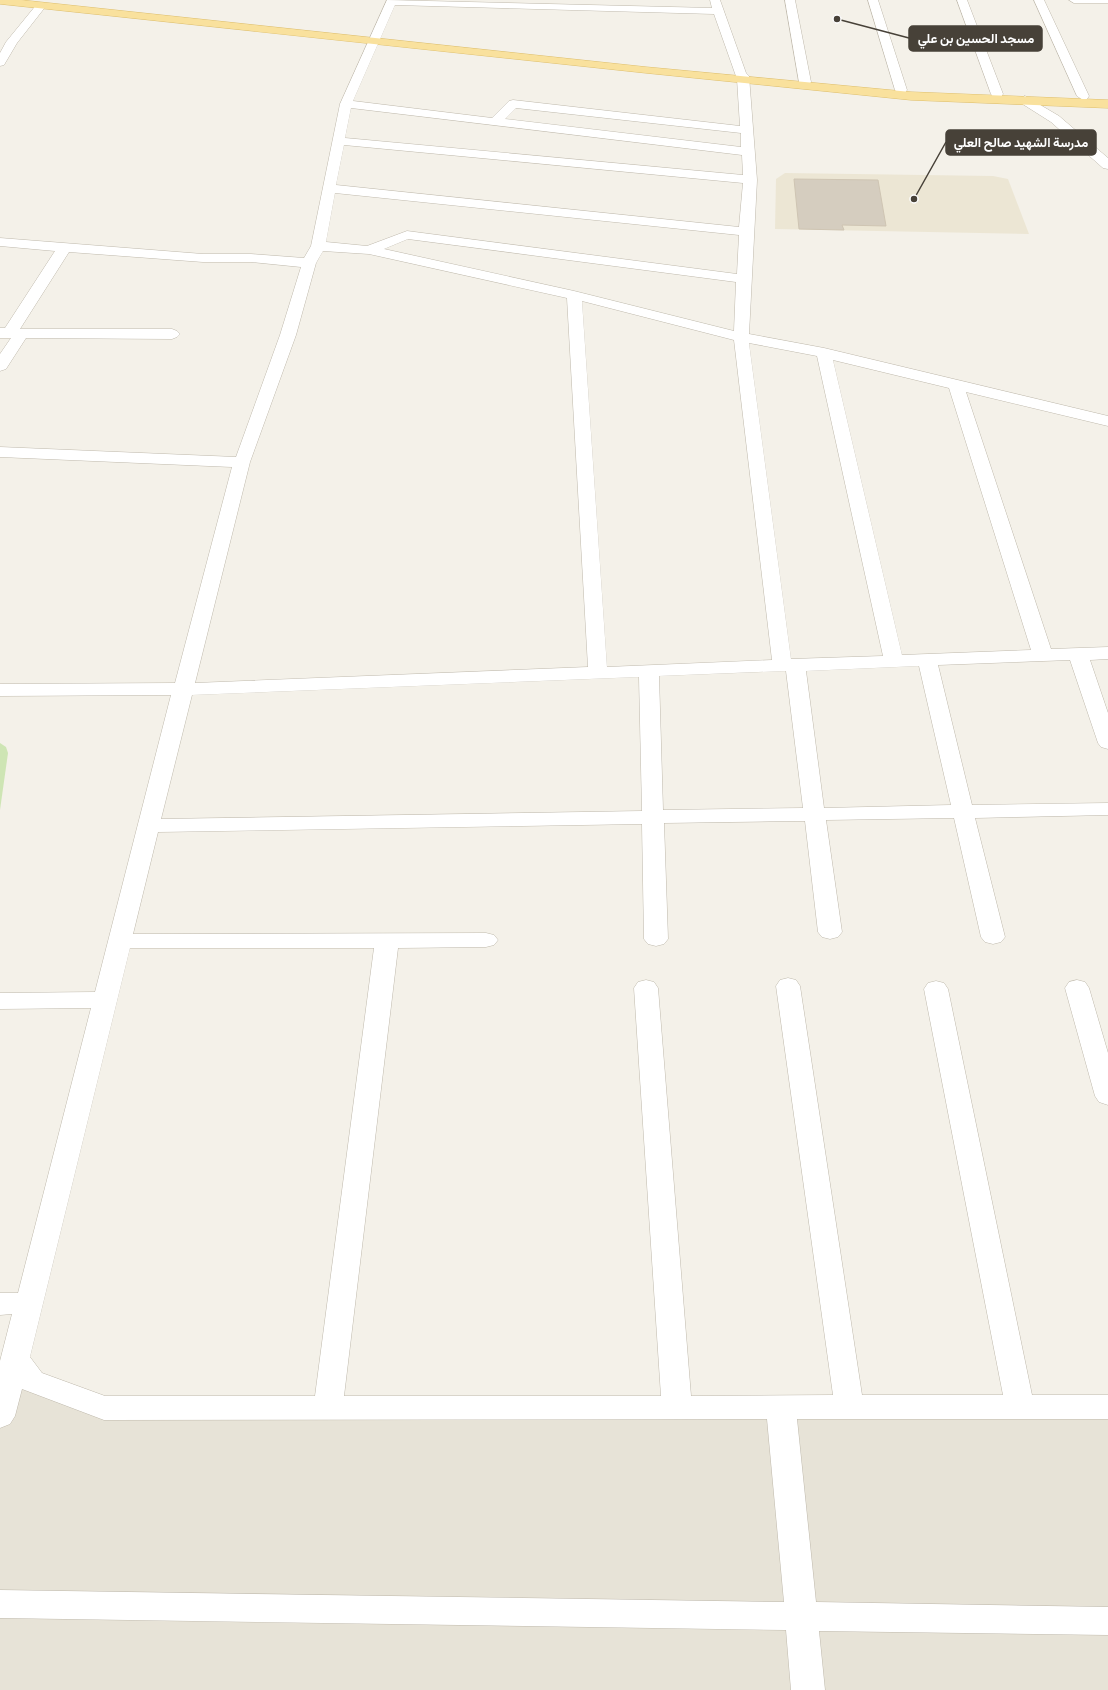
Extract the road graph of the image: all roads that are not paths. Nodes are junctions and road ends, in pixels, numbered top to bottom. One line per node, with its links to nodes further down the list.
1 (790, 0): 14 (street)
2 (873, 0): 15 (street)
3 (962, 0): 16 (street)
4 (1039, 0): 17 (street)
5 (1074, 0): 6 (street)
6 (1108, 0)
7 (0, 1): 9 (main road)
8 (392, 1): 10 (street); 11 (street)
9 (43, 3): 11 (main road); 12 (street)
10 (716, 5): 13 (street)
11 (375, 39): 13 (main road); 20 (street)
12 (0, 63)
13 (742, 77): 14 (main road); 19 (main road); 23 (street)
14 (806, 82): 15 (main road)
15 (901, 90): 16 (main road)
16 (997, 94): 17 (main road)
17 (1083, 96): 18 (main road)
18 (1108, 97)
19 (1024, 100): 21 (main road); 25 (street)
20 (346, 104): 22 (street); 24 (street)
21 (1108, 104)
22 (495, 122): 23 (street); 27 (street)
23 (746, 130): 27 (street)
24 (338, 141): 29 (street); 30 (street)
25 (1085, 145): 26 (street); 28 (street)
26 (1100, 145)
27 (748, 152): 29 (street)
28 (1108, 165)
29 (750, 180): 31 (street)
30 (329, 188): 31 (street); 33 (street)
31 (746, 232): 37 (street)
32 (0, 242): 34 (street)
33 (318, 246): 35 (street); 36 (street)
34 (66, 247): 36 (street); 39 (street)
35 (370, 250): 37 (street); 38 (street)
36 (308, 263): 48 (street)
37 (743, 279): 41 (street)
38 (574, 295): 41 (street); 56 (street)
39 (10, 333): 40 (street); 43 (street)
40 (172, 334)
41 (741, 337): 42 (street); 54 (street)
42 (824, 352): 44 (street); 53 (street)
43 (0, 366)
44 (956, 384): 45 (street); 51 (street)
45 (1106, 421): 46 (street)
46 (1108, 436)
47 (0, 452): 48 (street)
48 (242, 462): 57 (street)
49 (1108, 653): 50 (street)
50 (1078, 654): 51 (street); 59 (street)
51 (1043, 656): 52 (street)
52 (928, 660): 53 (street); 61 (street)
53 (894, 662): 54 (street)
54 (789, 666): 55 (street); 62 (street)
55 (648, 671): 56 (street); 63 (street)
56 (598, 673): 57 (street)
57 (183, 689): 58 (street); 64 (street)
58 (0, 690)
59 (1108, 743)
60 (1108, 809): 61 (street)
61 (963, 811): 62 (street); 66 (street)
62 (815, 814): 63 (street); 65 (street)
63 (653, 817): 64 (street); 68 (street)
64 (148, 826): 70 (street)
65 (830, 932)
66 (993, 937)
67 (387, 939): 69 (street); 70 (street); 86 (street)
68 (656, 939)
69 (486, 940)
70 (120, 941): 75 (street)
71 (788, 986): 83 (street)
72 (646, 988): 81 (street)
73 (1077, 988): 77 (street)
74 (936, 989): 84 (street)
75 (104, 1000): 76 (street); 78 (street)
76 (0, 1001)
77 (1108, 1096)
78 (28, 1303): 79 (street); 80 (street)
79 (0, 1304)
80 (15, 1359): 86 (street); 87 (street)
81 (677, 1407): 82 (street); 86 (street)
82 (782, 1407): 83 (street); 89 (street)
83 (850, 1407): 84 (street)
84 (1020, 1407): 85 (street)
85 (1108, 1407)
86 (328, 1408)
87 (0, 1416)
88 (0, 1604): 89 (street)
89 (801, 1616): 90 (street); 91 (street)
90 (1108, 1621)
91 (808, 1690)

